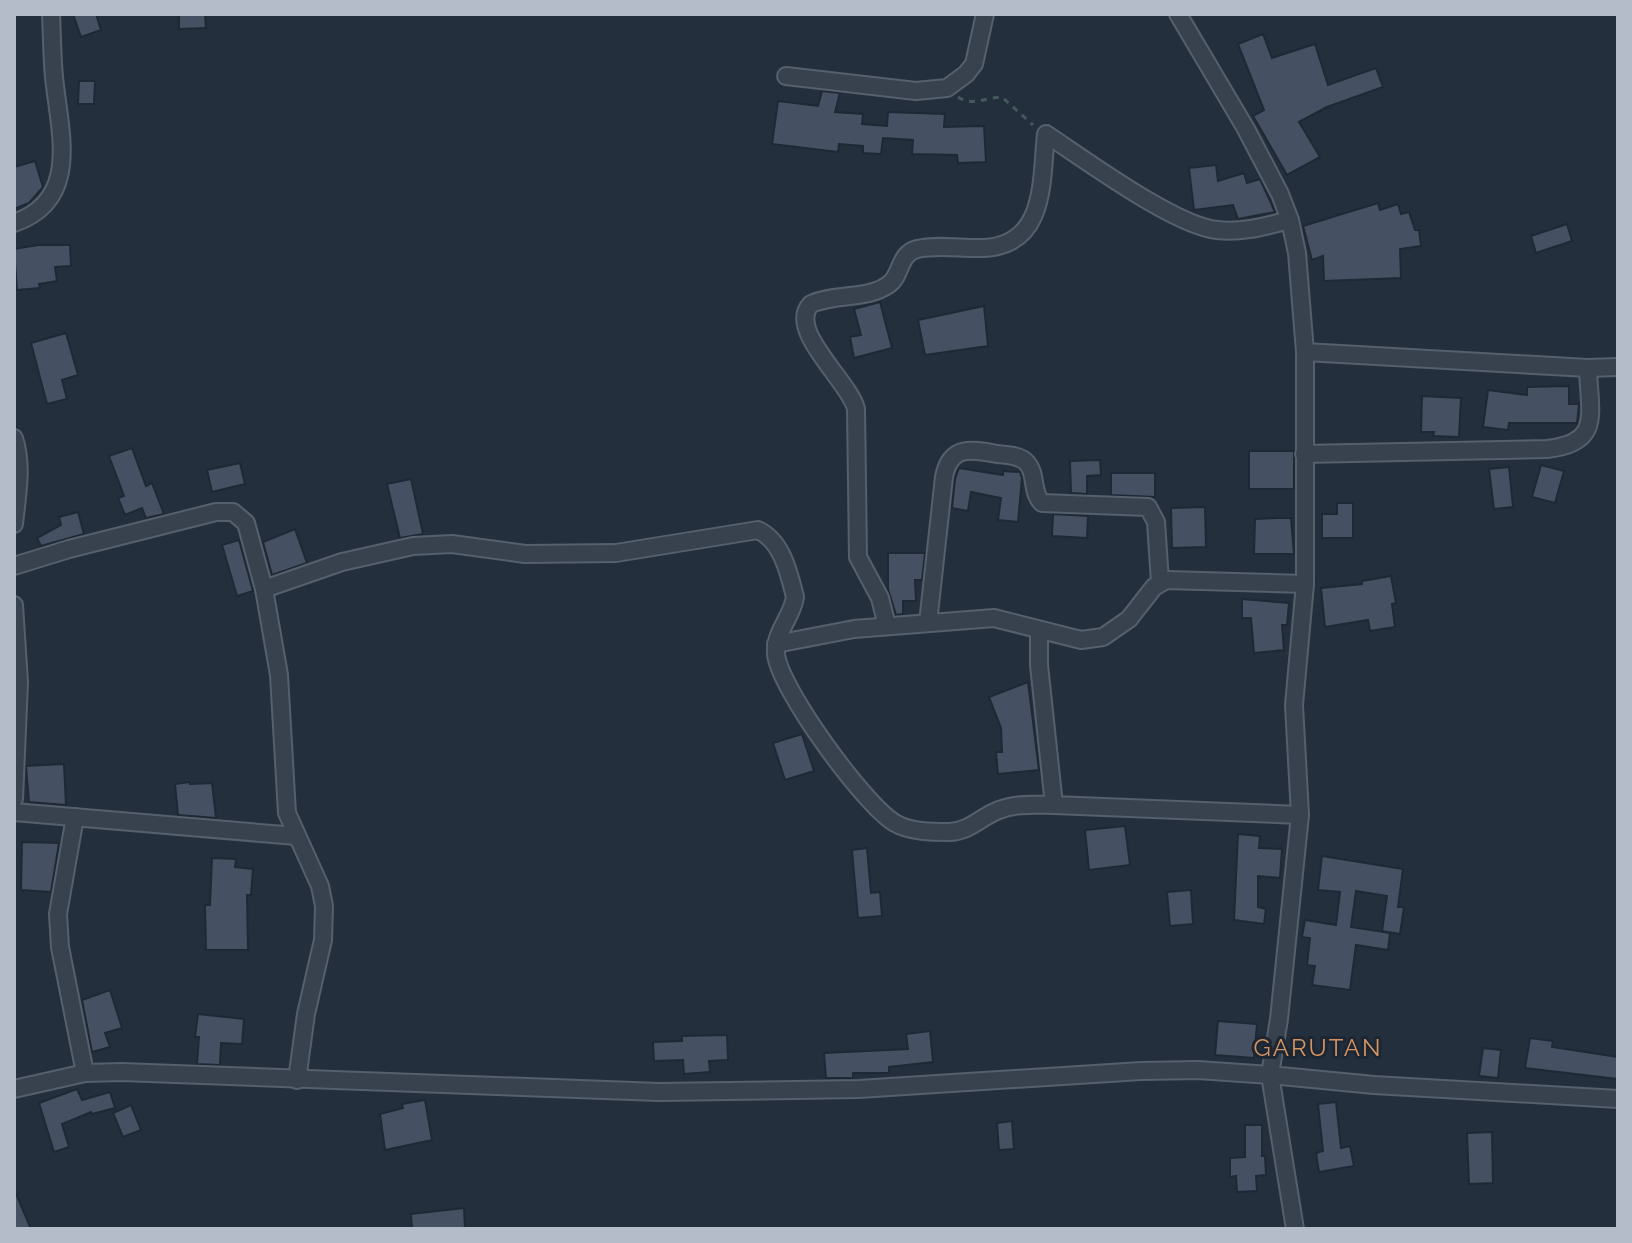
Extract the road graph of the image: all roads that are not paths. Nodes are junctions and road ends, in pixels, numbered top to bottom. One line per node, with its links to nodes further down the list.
1 (51, 14): 6 (street)
2 (985, 14): 4 (street)
3 (1178, 14): 5 (street)
4 (786, 76)
5 (1290, 220): 7 (street); 19 (street)
6 (14, 223)
7 (1305, 352): 9 (street); 11 (street)
8 (1618, 367): 9 (street)
9 (1588, 368): 11 (street)
10 (14, 438): 12 (street)
11 (1304, 454): 15 (street)
12 (14, 524)
13 (14, 566): 16 (street)
14 (1160, 582): 15 (street); 18 (street); 20 (street)
15 (1305, 584): 25 (street)
16 (264, 589): 21 (street); 27 (street)
17 (14, 605): 22 (street)
18 (928, 623): 19 (street); 20 (street)
19 (887, 626): 21 (street)
20 (1039, 630): 23 (street)
21 (776, 644): 23 (street)
22 (14, 799)
23 (1054, 805): 25 (street)
24 (14, 812): 26 (street)
25 (1300, 815): 29 (street)
26 (75, 817): 27 (street); 28 (street)
27 (296, 836): 30 (street)
28 (85, 1073): 30 (street); 31 (street)
29 (1270, 1075): 30 (street); 32 (street); 33 (street)
30 (297, 1080)
31 (14, 1089)
32 (1618, 1099)
33 (1295, 1229)

